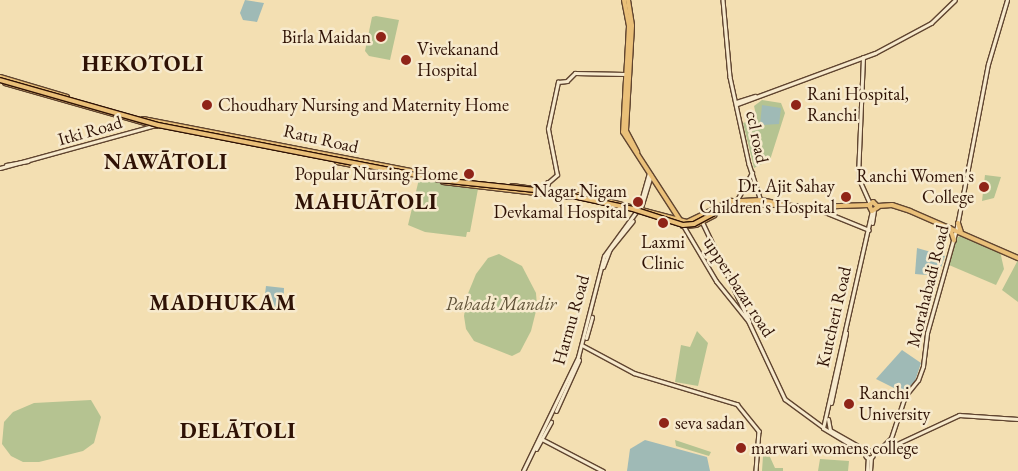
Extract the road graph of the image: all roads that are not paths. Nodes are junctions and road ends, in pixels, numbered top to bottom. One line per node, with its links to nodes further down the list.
1 (624, 0): 7 (main road)
2 (628, 0): 13 (main road)
3 (723, 0): 9 (street, ccl road)
4 (954, 0): 6 (main road)
5 (1007, 0): 26 (main road, Morahabadi Road)
6 (863, 57): 9 (main road); 19 (main road)
7 (625, 74): 13 (main road); 14 (street)
8 (0, 80): 10 (main road, Ratu Road); 17 (main road, bridge)
9 (737, 103): 12 (street, ccl road)
10 (155, 124): 11 (street, Itki Road); 15 (main road, Ratu Road); 22 (main road, Ratu Road)
11 (0, 167)
12 (752, 172): 17 (street, ccl road); 18 (street)
13 (650, 174): 22 (street); 25 (main road)
14 (548, 182): 15 (street); 16 (street)
15 (542, 188): 16 (main road, Ratu Road)
16 (548, 188): 22 (main road, Ratu Road)
17 (741, 201): 18 (main road); 24 (main road); 25 (main road)
18 (762, 202): 21 (main road)
19 (868, 205): 20 (main road); 21 (main road); 23 (main road)
20 (878, 206): 23 (main road); 26 (main road)
21 (814, 207): 27 (main road)
22 (639, 210): 25 (main road); 32 (main road, Harmu Road)
23 (873, 211): 27 (main road)
24 (702, 222): 25 (main road); 31 (main road)
25 (684, 225): 31 (main road, upper bazar road)
26 (954, 227): 28 (main road); 28 (main road); 29 (main road)
27 (869, 230): 34 (main road, Kutcheri Road); 34 (main road)
28 (962, 233): 29 (main road); 30 (main road)
29 (954, 238): 36 (main road, Morahabadi Road)
30 (1018, 258)
31 (748, 322): 34 (street, upper bazar road)
32 (583, 345): 35 (main road, Harmu Road); 39 (street)
33 (1018, 419): 36 (main road)
34 (825, 428): 36 (main road); 36 (main road)
35 (540, 438): 37 (main road, Harmu Road); 38 (street)
36 (871, 453): 40 (main road)
37 (524, 471)
38 (603, 471)
39 (756, 471)
40 (868, 471)

